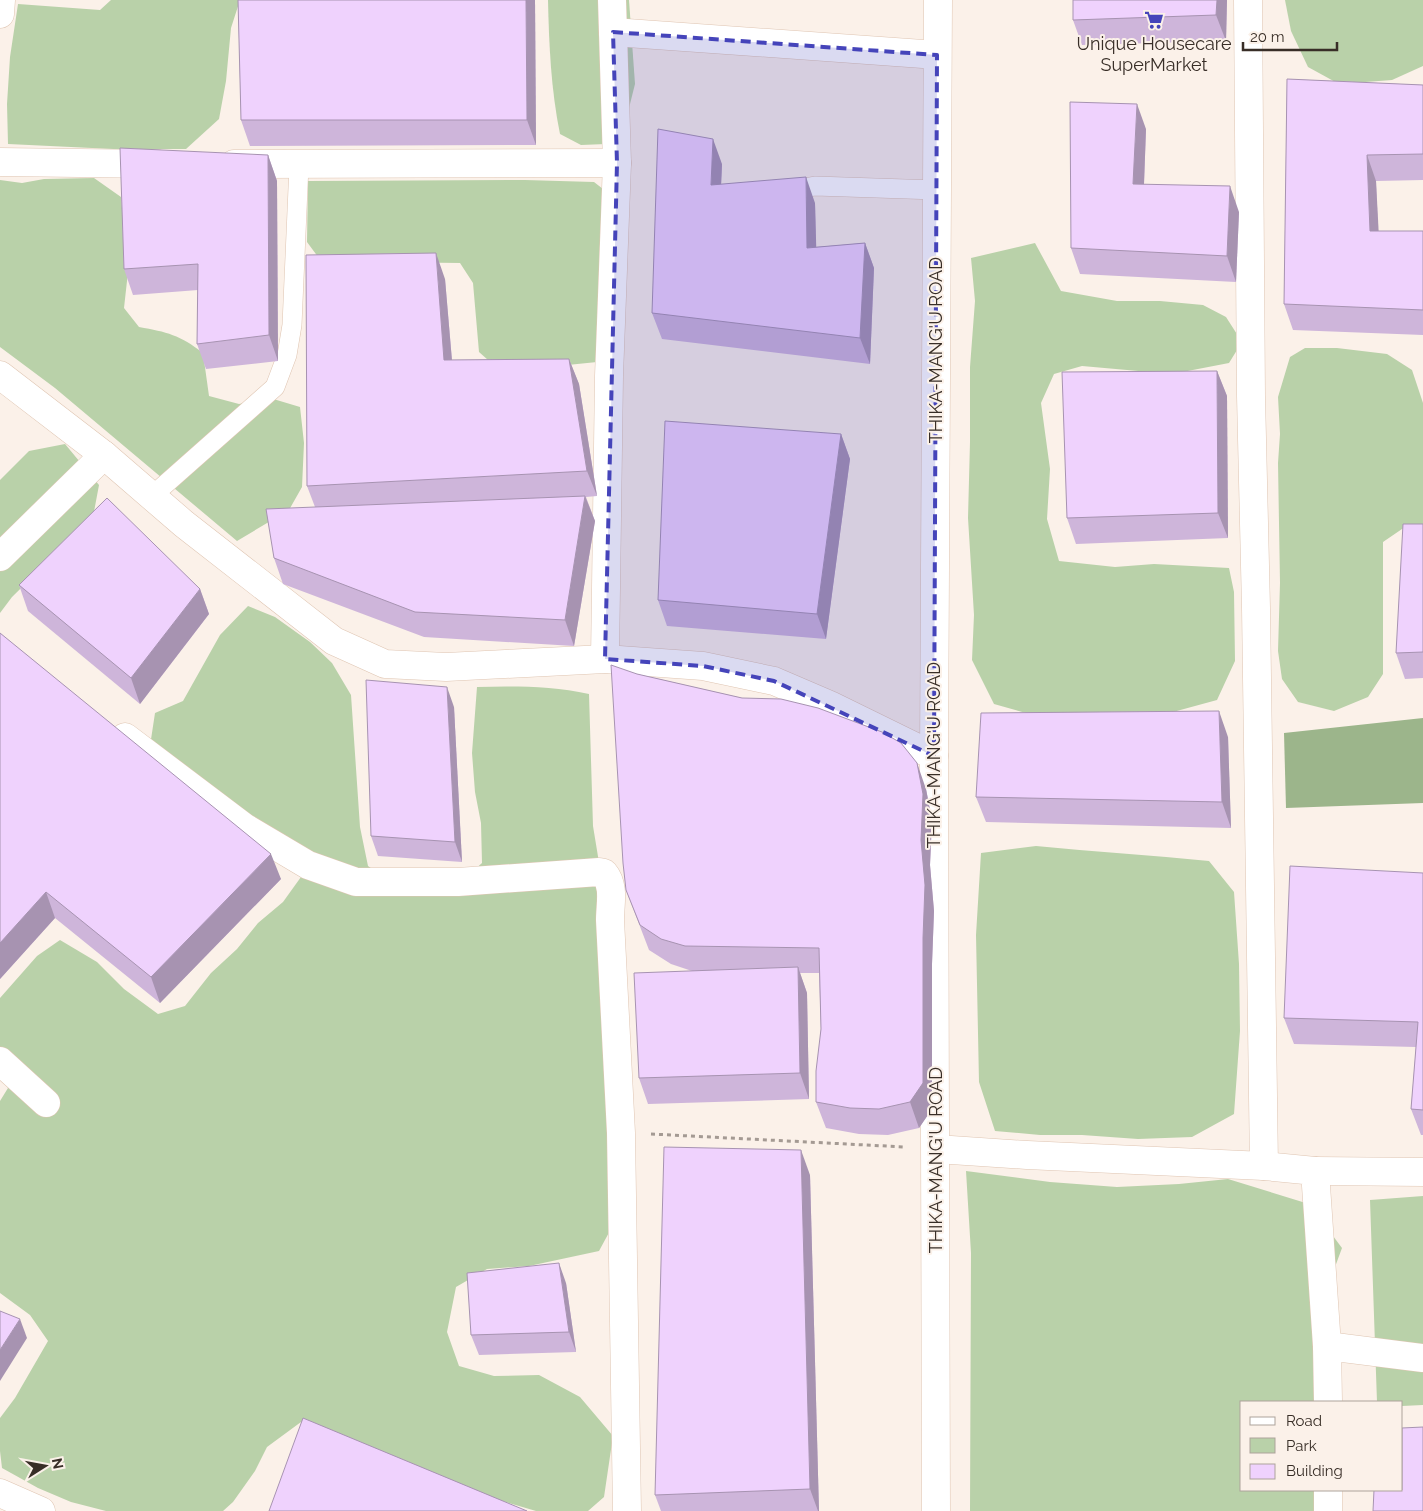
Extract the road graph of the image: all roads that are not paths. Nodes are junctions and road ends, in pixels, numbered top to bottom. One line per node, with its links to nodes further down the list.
1 (1, 0): 5 (main road)
2 (612, 0): 6 (main road)
3 (938, 0): 7 (main road, THIKA-MANG'U ROAD)
4 (1248, 0): 23 (main road)
5 (0, 14)
6 (613, 32): 7 (main road); 9 (main road)
7 (937, 55): 11 (main road, THIKA-MANG'U ROAD)
8 (0, 162): 10 (main road)
9 (617, 163): 10 (main road); 17 (main road)
10 (299, 165): 15 (lane)
11 (937, 190): 12 (lane); 19 (main road, THIKA-MANG'U ROAD)
12 (786, 196)
13 (0, 375): 14 (main road)
14 (104, 455): 15 (main road); 16 (main road)
15 (152, 496): 17 (main road)
16 (0, 557)
17 (605, 659): 19 (main road)
18 (109, 724): 32 (main road)
19 (934, 756): 22 (main road, THIKA-MANG'U ROAD)
20 (0, 1062): 21 (main road)
21 (46, 1103)
22 (936, 1149): 23 (main road); 33 (main road, THIKA-MANG'U ROAD)
23 (1264, 1166): 24 (main road)
24 (1315, 1171): 25 (main road); 26 (main road)
25 (1423, 1172)
26 (1327, 1346): 27 (main road); 28 (main road)
27 (1423, 1358)
28 (1328, 1401)
29 (1328, 1491): 34 (main road)
30 (0, 1493): 31 (main road)
31 (42, 1511)
32 (627, 1511)
33 (936, 1511)
34 (1328, 1511)

